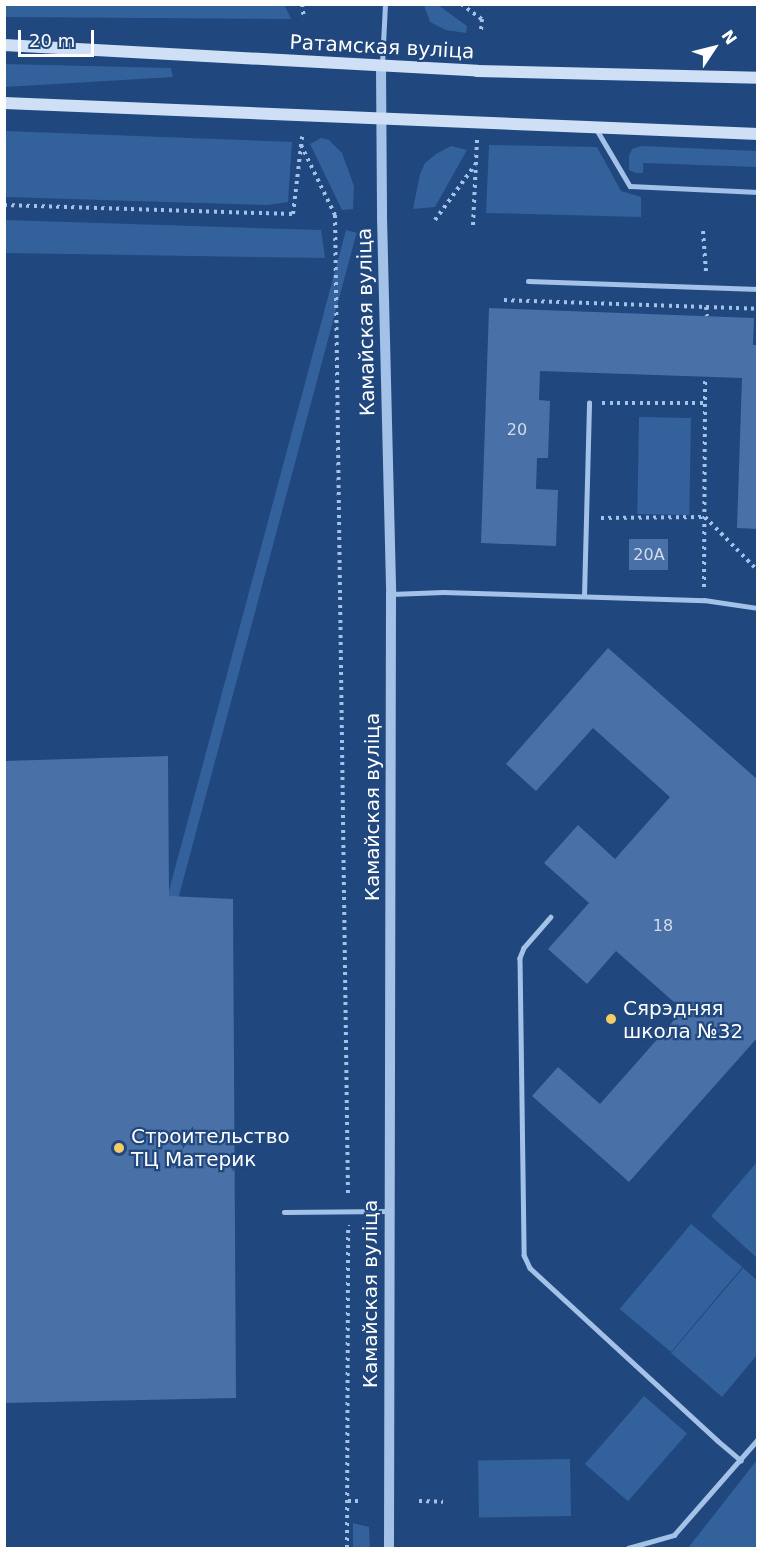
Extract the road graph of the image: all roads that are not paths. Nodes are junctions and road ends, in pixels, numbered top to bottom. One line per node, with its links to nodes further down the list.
1 (385, 4): 3 (lane)
2 (4, 45): 3 (main road, Ратамская вуліца)
3 (381, 67): 4 (main road, Ратамская вуліца); 6 (street, Камайская вуліца)
4 (758, 78)
5 (4, 103): 6 (main road)
6 (382, 117): 7 (main road); 13 (street, Камайская вуліца)
7 (596, 127): 8 (main road); 9 (lane)
8 (758, 134)
9 (758, 192)
10 (528, 281): 11 (lane)
11 (758, 289)
12 (589, 403): 14 (lane)
13 (391, 594): 14 (lane); 17 (street, Камайская вуліца)
14 (584, 596): 15 (lane)
15 (758, 608)
16 (551, 917): 20 (lane)
17 (388, 1211): 18 (lane); 21 (street, Камайская вуліца)
18 (284, 1212)
19 (758, 1439): 20 (lane)
20 (741, 1460): 22 (lane)
21 (389, 1548)
22 (628, 1548)

